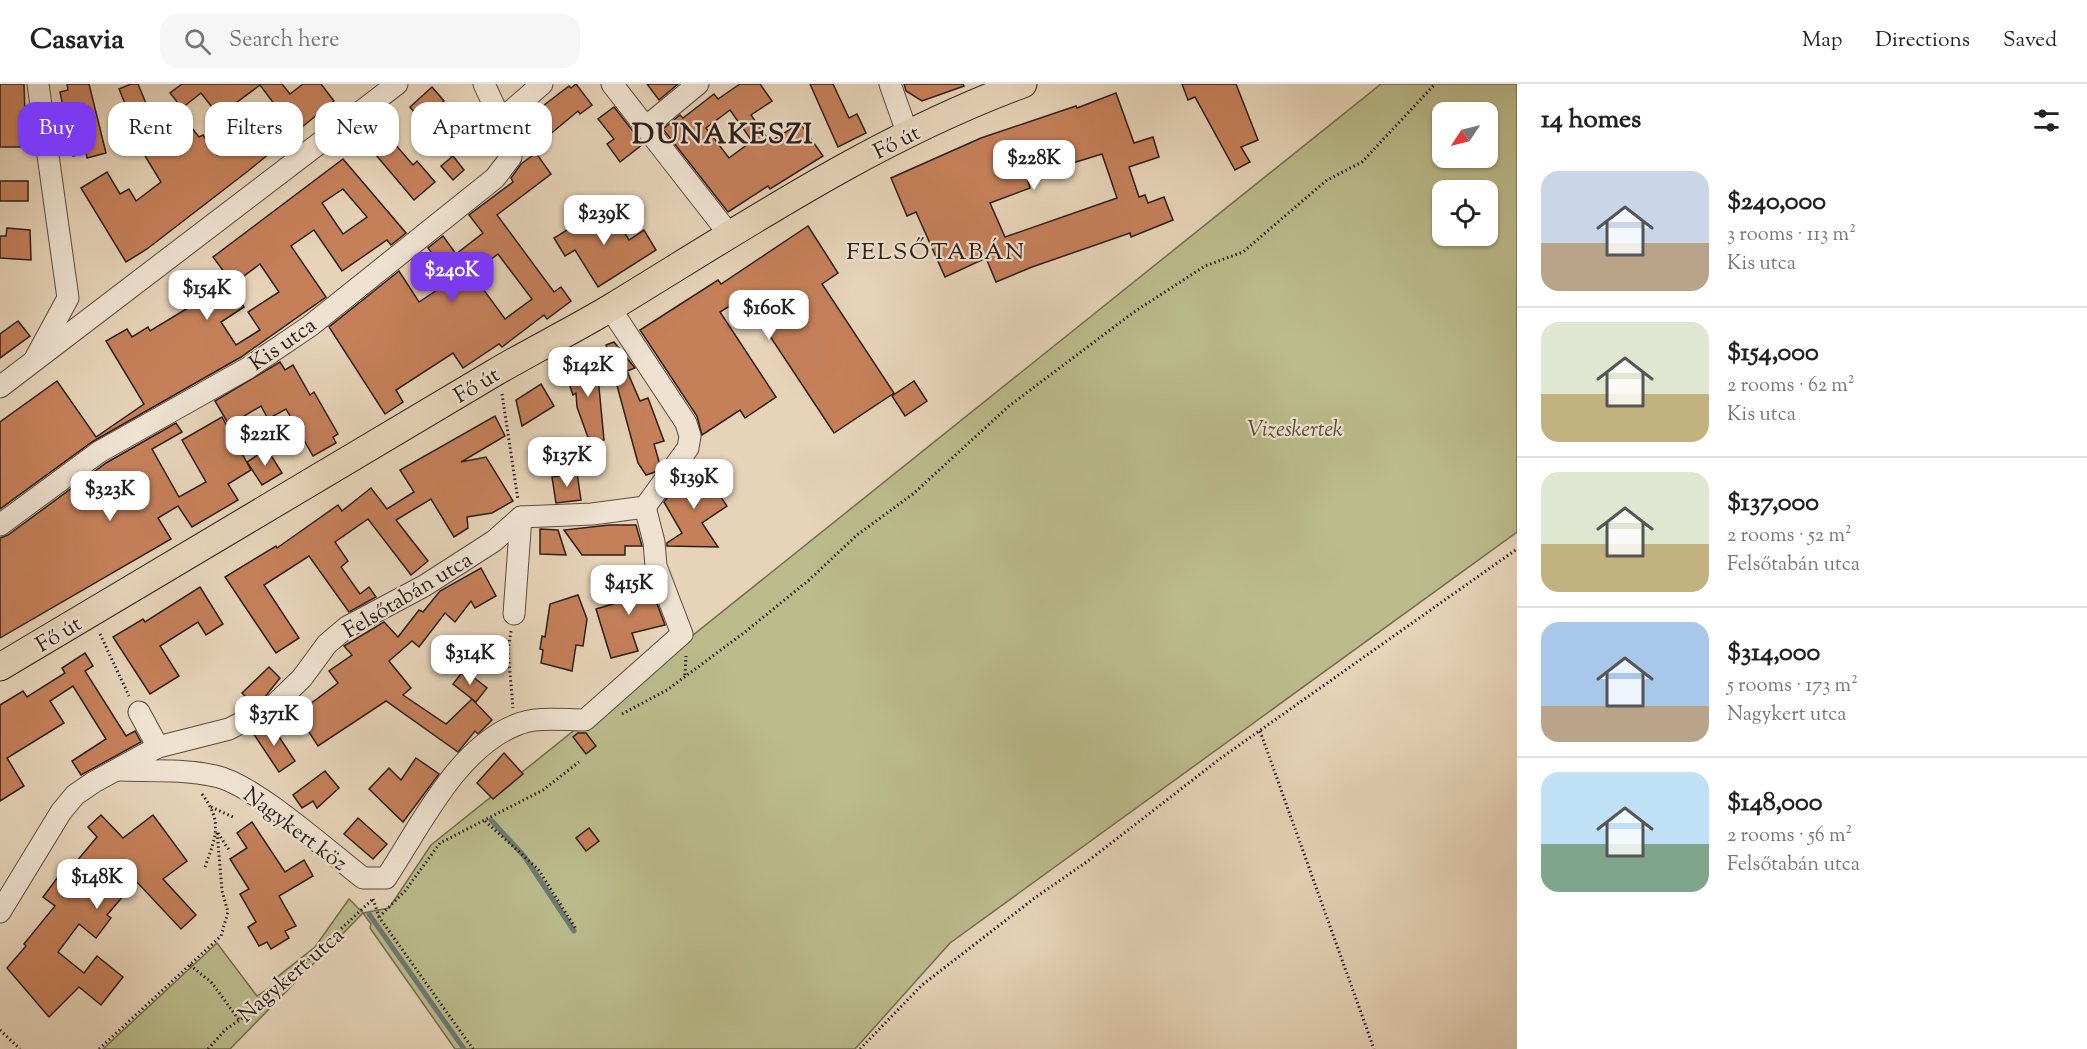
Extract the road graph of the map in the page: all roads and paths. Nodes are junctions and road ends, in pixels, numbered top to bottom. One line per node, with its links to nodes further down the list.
1 (38, 84): 17 (street)
2 (397, 84): 17 (street)
3 (484, 84): 10 (street, Kis utca)
4 (542, 84): 11 (street)
5 (612, 84): 12 (street)
6 (698, 84): 12 (street)
7 (890, 84): 13 (street)
8 (1023, 84): 13 (main road, Fő út)
9 (1435, 84): 29 (path)
10 (494, 102)
11 (521, 102)
12 (647, 126): 15 (street)
13 (908, 135): 15 (main road, Fő út)
14 (511, 156): 22 (street, Kis utca)
15 (729, 234): 16 (main road, Fő út)
16 (610, 308): 18 (main road, Fő út); 20 (street)
17 (31, 366): 19 (street)
18 (498, 371): 21 (path); 27 (main road, Fő út)
19 (0, 387)
20 (645, 507): 21 (street); 29 (street)
21 (521, 517): 24 (street); 32 (street, Felsőtabán utca)
22 (0, 525)
23 (1517, 549): 31 (path)
24 (514, 614)
25 (99, 630): 28 (path)
26 (508, 650): 30 (path)
27 (0, 667)
28 (139, 712): 32 (street)
29 (585, 720): 30 (street)
30 (517, 724): 43 (street)
31 (1260, 731): 55 (path); 56 (path)
32 (158, 747): 34 (street, Felsőtabán utca)
33 (579, 762): 39 (path)
34 (114, 770): 35 (street, Nagykert köz); 44 (street, Felsőtabán utca)
35 (175, 772): 37 (path); 43 (street, Nagykert köz)
36 (81, 807): 46 (street)
37 (212, 807): 38 (path); 40 (path)
38 (233, 817)
39 (485, 821): 45 (path); 47 (path)
40 (218, 831): 41 (path); 42 (path); 48 (path)
41 (229, 850)
42 (206, 867)
43 (372, 889): 45 (path); 49 (path, Nagykert utca)
44 (0, 912)
45 (380, 917): 54 (path)
46 (0, 928)
47 (576, 929)
48 (190, 964): 49 (path); 52 (path)
49 (239, 1020): 53 (path, Nagykert utca)
50 (0, 1030): 51 (path)
51 (20, 1049)
52 (99, 1049)
53 (208, 1049)
54 (473, 1049)
55 (860, 1049)
56 (1374, 1049)

